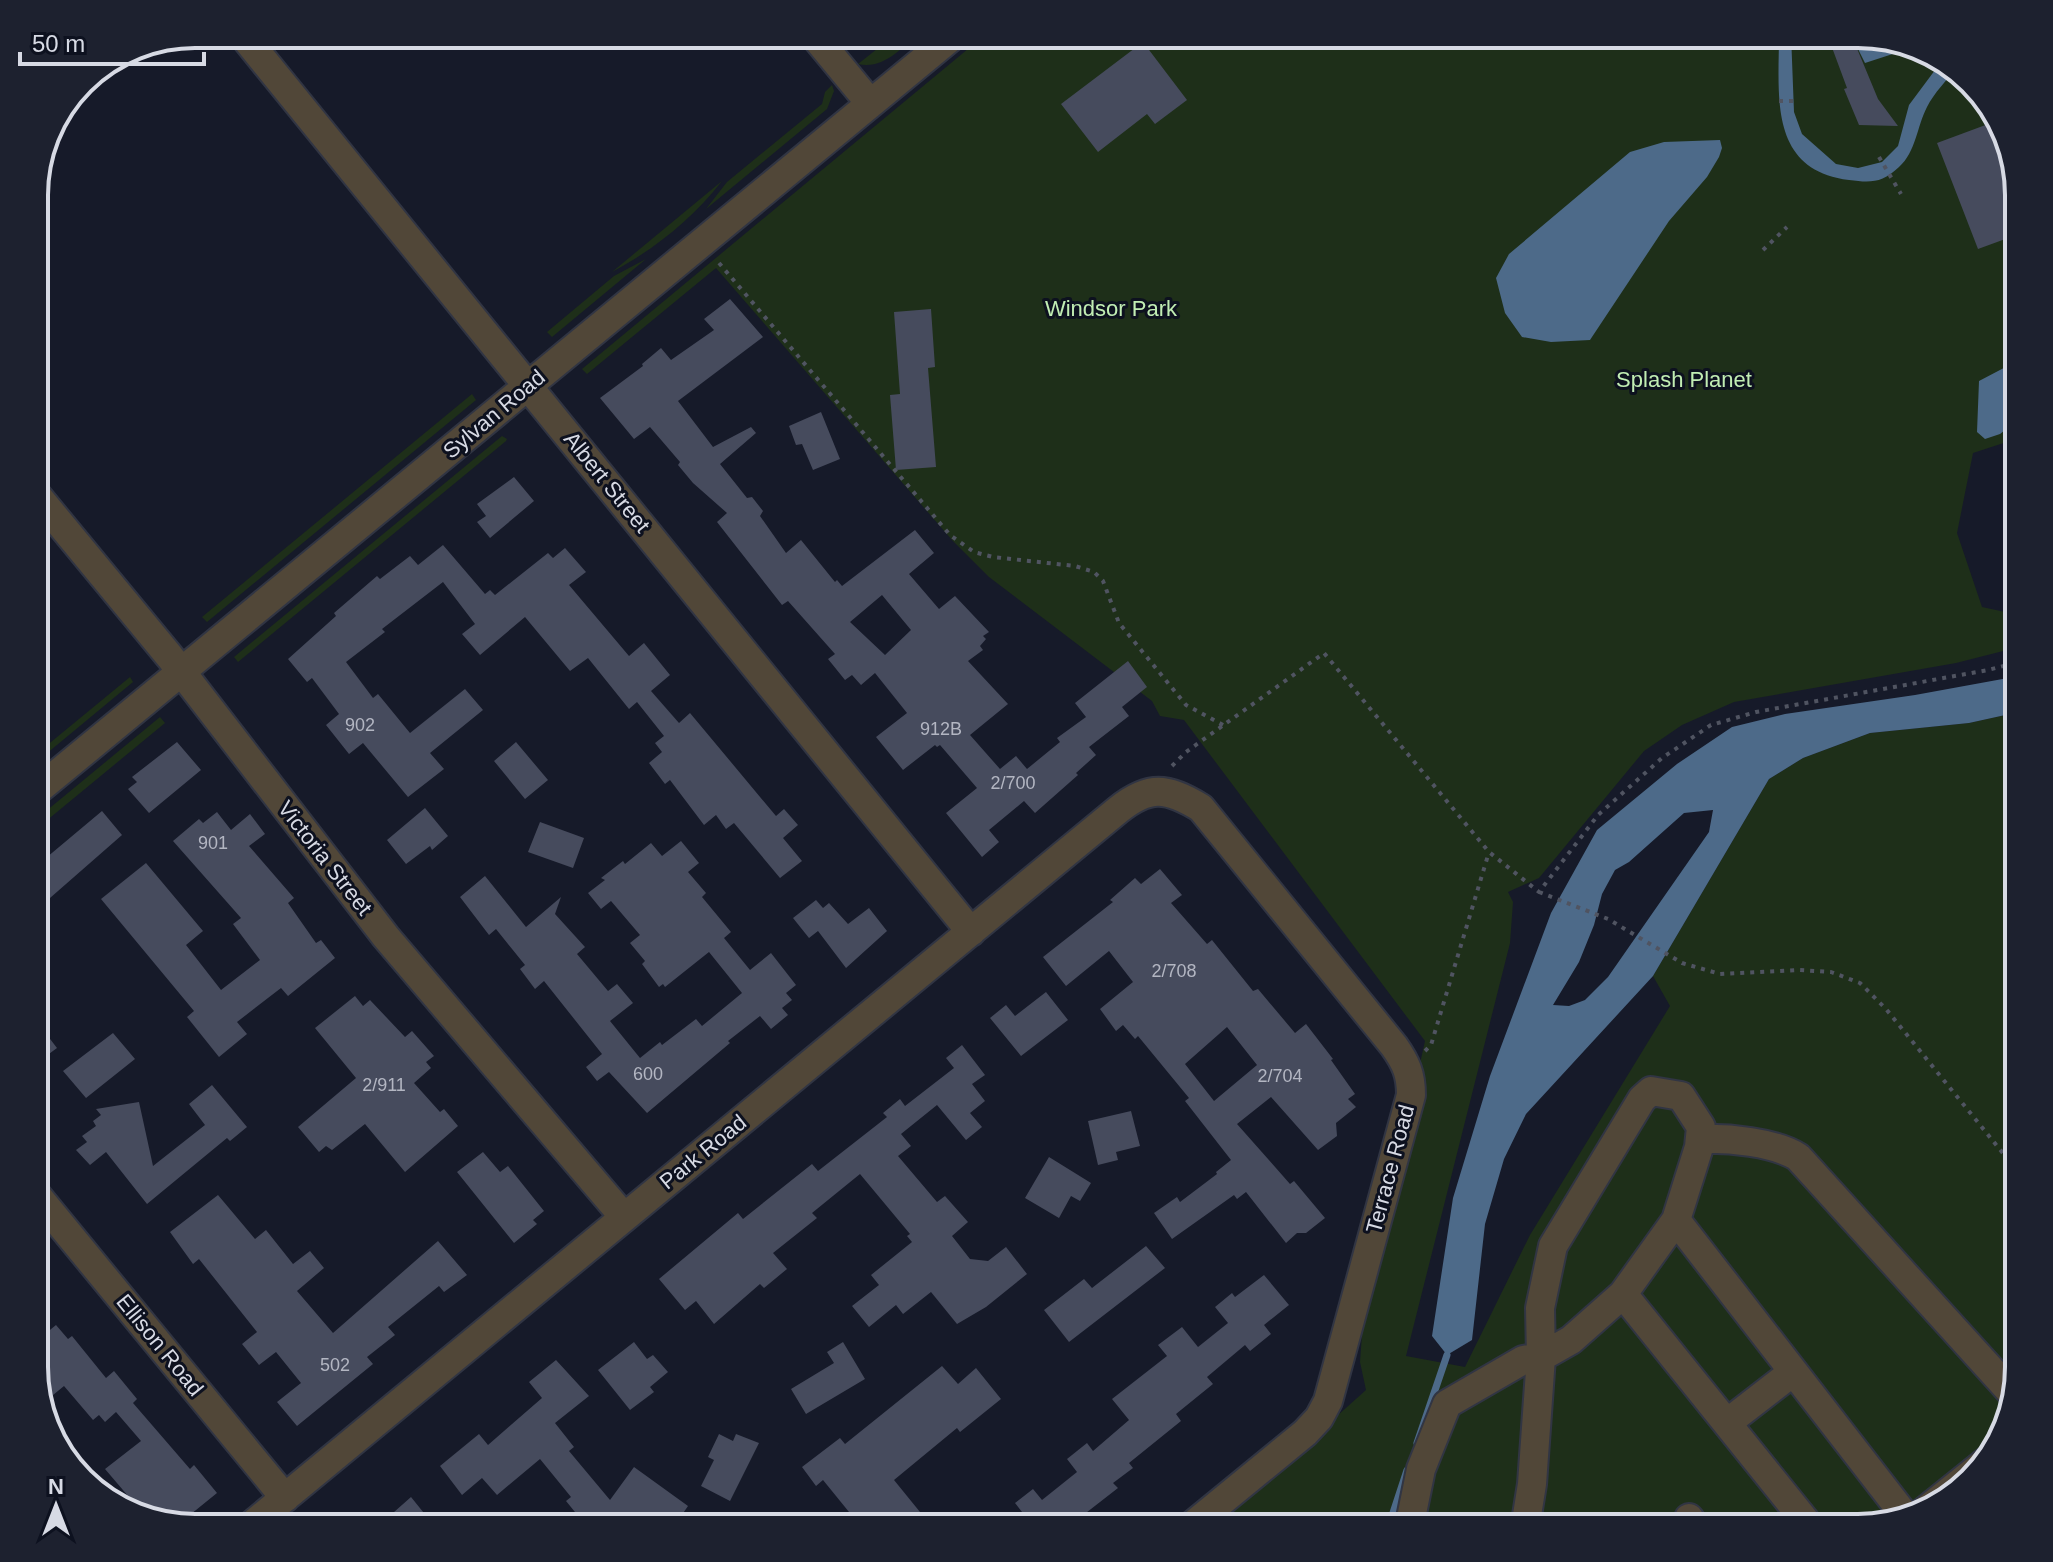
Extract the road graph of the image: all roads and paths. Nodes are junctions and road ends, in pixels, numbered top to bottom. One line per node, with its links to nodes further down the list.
1 (253, 48): 12 (street, Albert Street)
2 (825, 48): 6 (street)
3 (938, 48): 6 (street, Sylvan Road)
4 (1779, 101): 5 (path)
5 (1793, 101)
6 (870, 103): 12 (street, Sylvan Road)
7 (1879, 157): 8 (path)
8 (1901, 194)
9 (1787, 227): 10 (path)
10 (1763, 250)
11 (717, 261): 16 (path)
12 (529, 385): 15 (street, Sylvan Road); 21 (street, Albert Street)
13 (48, 509): 15 (street, Victoria Street)
14 (2005, 666): 20 (path)
15 (181, 673): 17 (street, Sylvan Road); 26 (street, Victoria Street)
16 (1223, 725): 18 (path); 19 (path)
17 (48, 782)
18 (1165, 791): 21 (street, Park Road); 22 (street)
19 (1489, 852): 20 (path); 22 (path)
20 (1539, 892): 24 (path)
21 (971, 932): 26 (street, Park Road)
22 (1408, 1067): 36 (street, Terrace Road)
23 (1700, 1139): 27 (street); 29 (street); 31 (street)
24 (2005, 1156)
25 (48, 1209): 33 (street, Ellison Road)
26 (624, 1217): 33 (street, Park Road)
27 (1676, 1220): 28 (street); 30 (street)
28 (1623, 1294): 29 (street); 32 (street)
29 (1541, 1357): 37 (street); 38 (street)
30 (1793, 1372): 32 (street); 34 (street)
31 (2004, 1384)
32 (1727, 1423): 39 (street)
33 (285, 1498): 35 (street, Park Road)
34 (1899, 1508)
35 (265, 1514)
36 (1206, 1514)
37 (1412, 1514)
38 (1527, 1514)
39 (1800, 1514)

